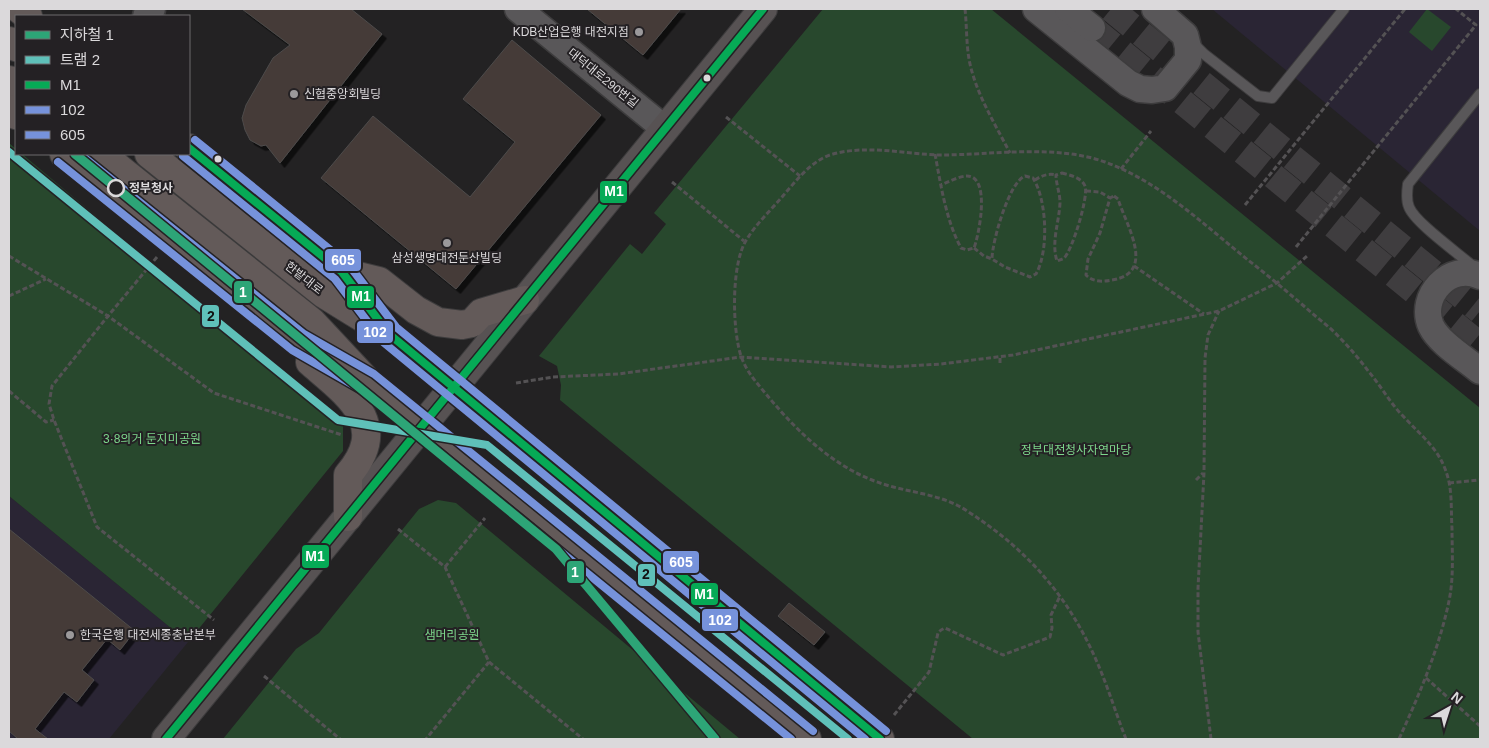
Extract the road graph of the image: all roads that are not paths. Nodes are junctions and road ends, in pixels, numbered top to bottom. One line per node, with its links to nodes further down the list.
1 (518, 9): 10 (street, 대덕대로290번길)
2 (763, 9): 10 (main road)
3 (1036, 9): 7 (street)
4 (1068, 9): 8 (street)
5 (1155, 9): 7 (street)
6 (1344, 9): 7 (lane)
7 (1176, 26)
8 (1092, 28)
9 (1480, 94): 16 (lane)
10 (665, 129): 17 (main road)
11 (190, 149): 15 (main road)
12 (65, 155): 19 (main road)
13 (102, 155): 21 (main road)
14 (150, 155): 18 (main road, 한밭대로)
15 (342, 272): 17 (main road); 18 (main road)
16 (1480, 274): 20 (street)
17 (525, 300): 22 (main road)
18 (389, 334): 22 (main road, 한밭대로)
19 (298, 342): 21 (main road); 24 (main road)
20 (1480, 371)
21 (368, 382): 23 (main road)
22 (453, 388): 23 (main road); 27 (main road, 한밭대로)
23 (422, 426): 24 (main road); 26 (main road)
24 (348, 517): 25 (main road)
25 (166, 739)
26 (806, 739)
27 (880, 739)

